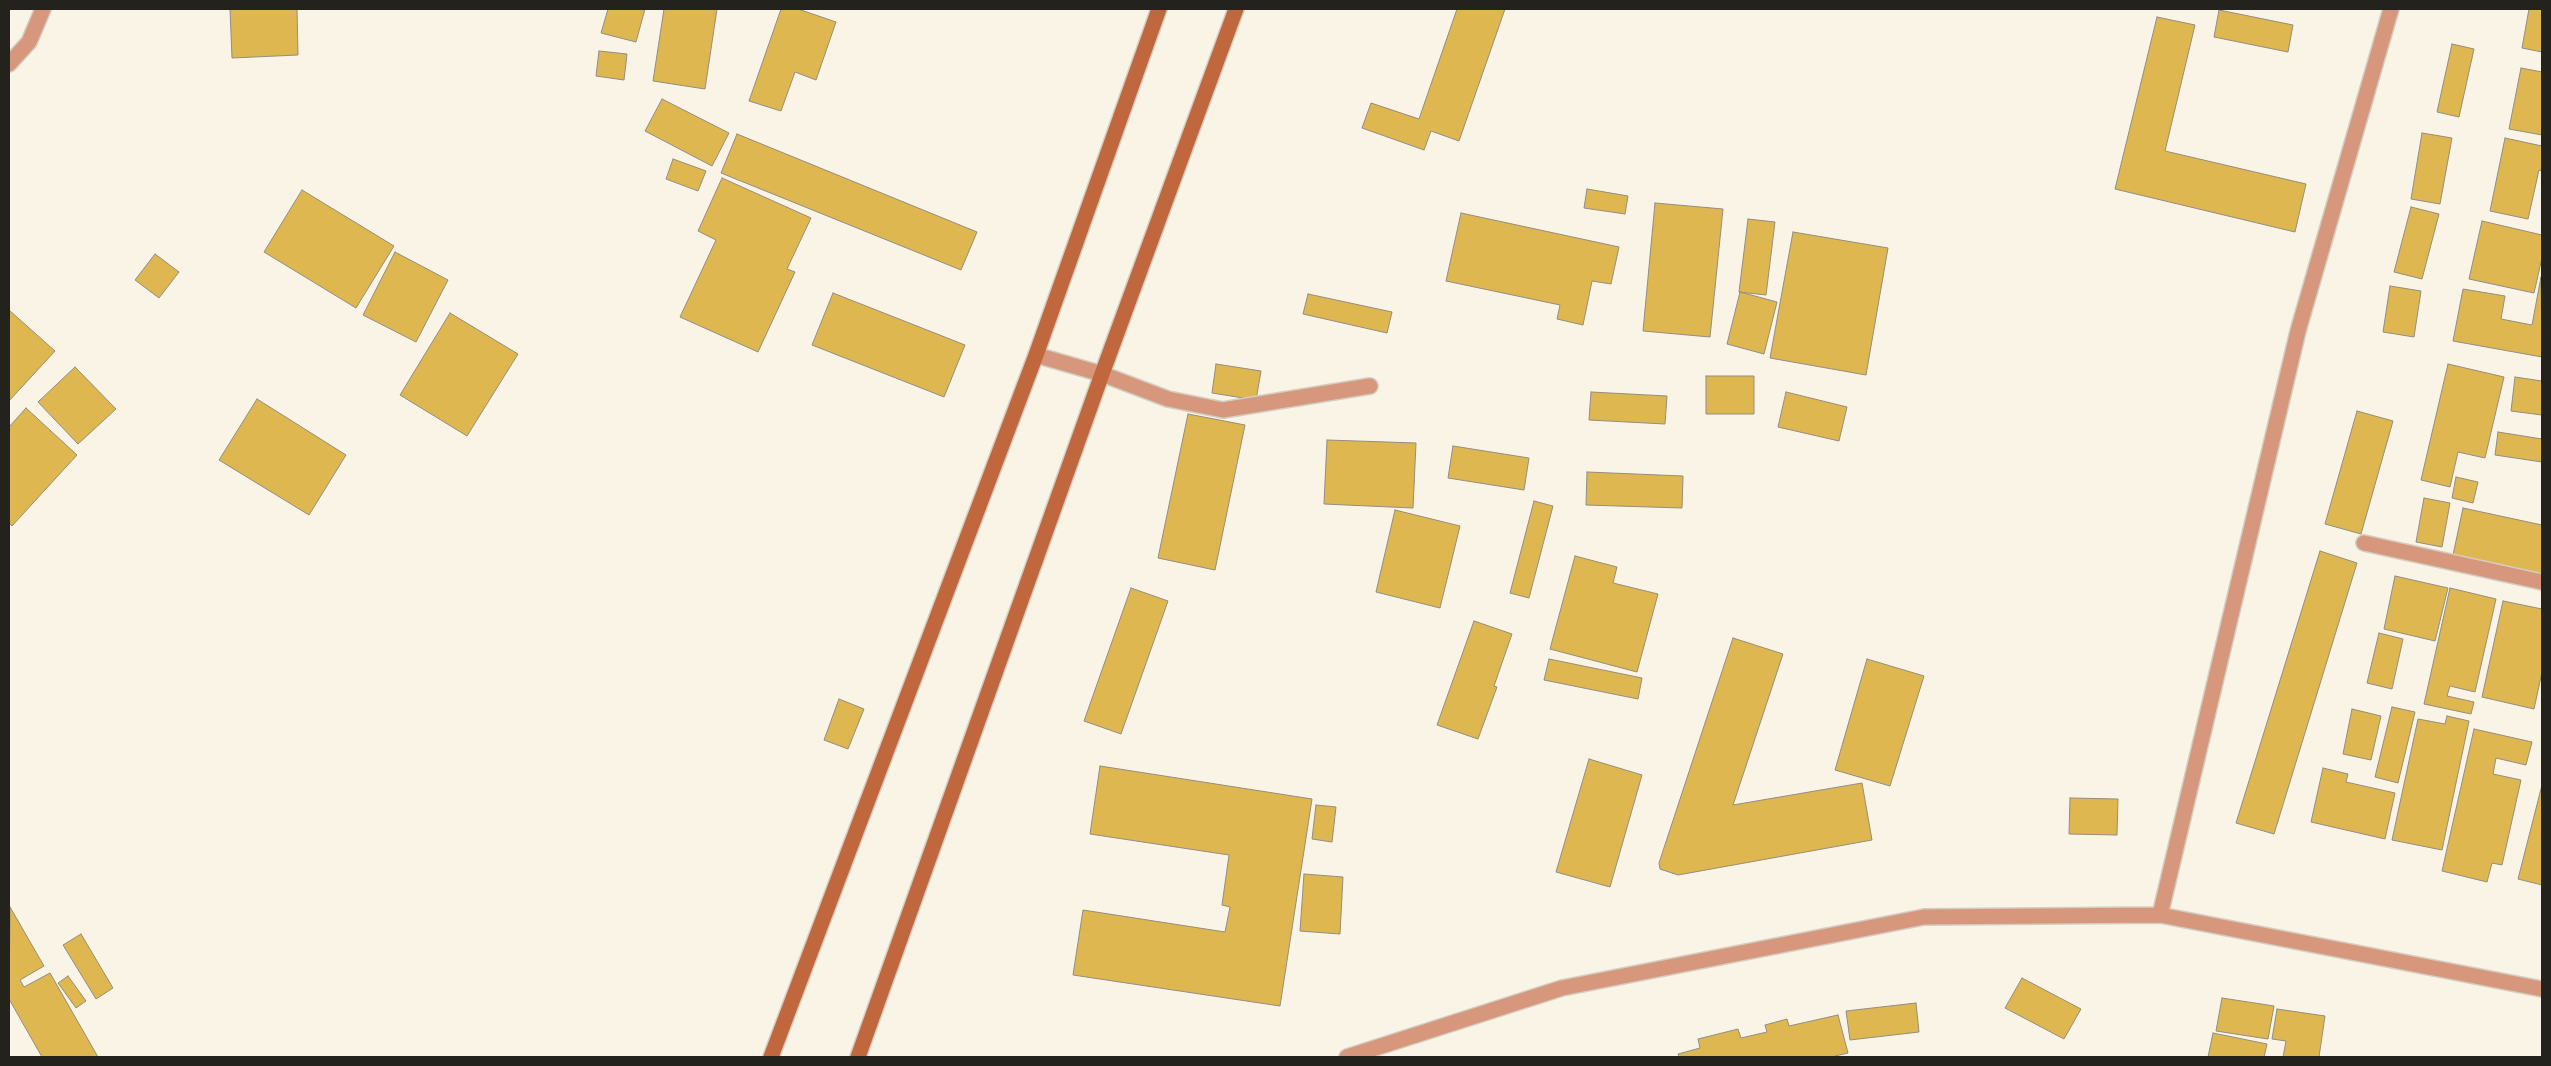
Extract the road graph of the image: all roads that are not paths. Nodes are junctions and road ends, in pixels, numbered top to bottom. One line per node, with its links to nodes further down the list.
1 (42, 9): 5 (street)
2 (1159, 9): 6 (street)
3 (1236, 9): 7 (street)
4 (2391, 9): 11 (street)
5 (9, 64)
6 (1036, 356): 7 (street); 13 (street)
7 (1102, 374): 8 (street); 14 (street)
8 (1370, 386)
9 (2364, 543): 10 (street)
10 (2542, 582)
11 (2160, 915): 12 (street); 15 (street)
12 (2542, 989)
13 (771, 1057)
14 (858, 1057)
15 (1347, 1057)

